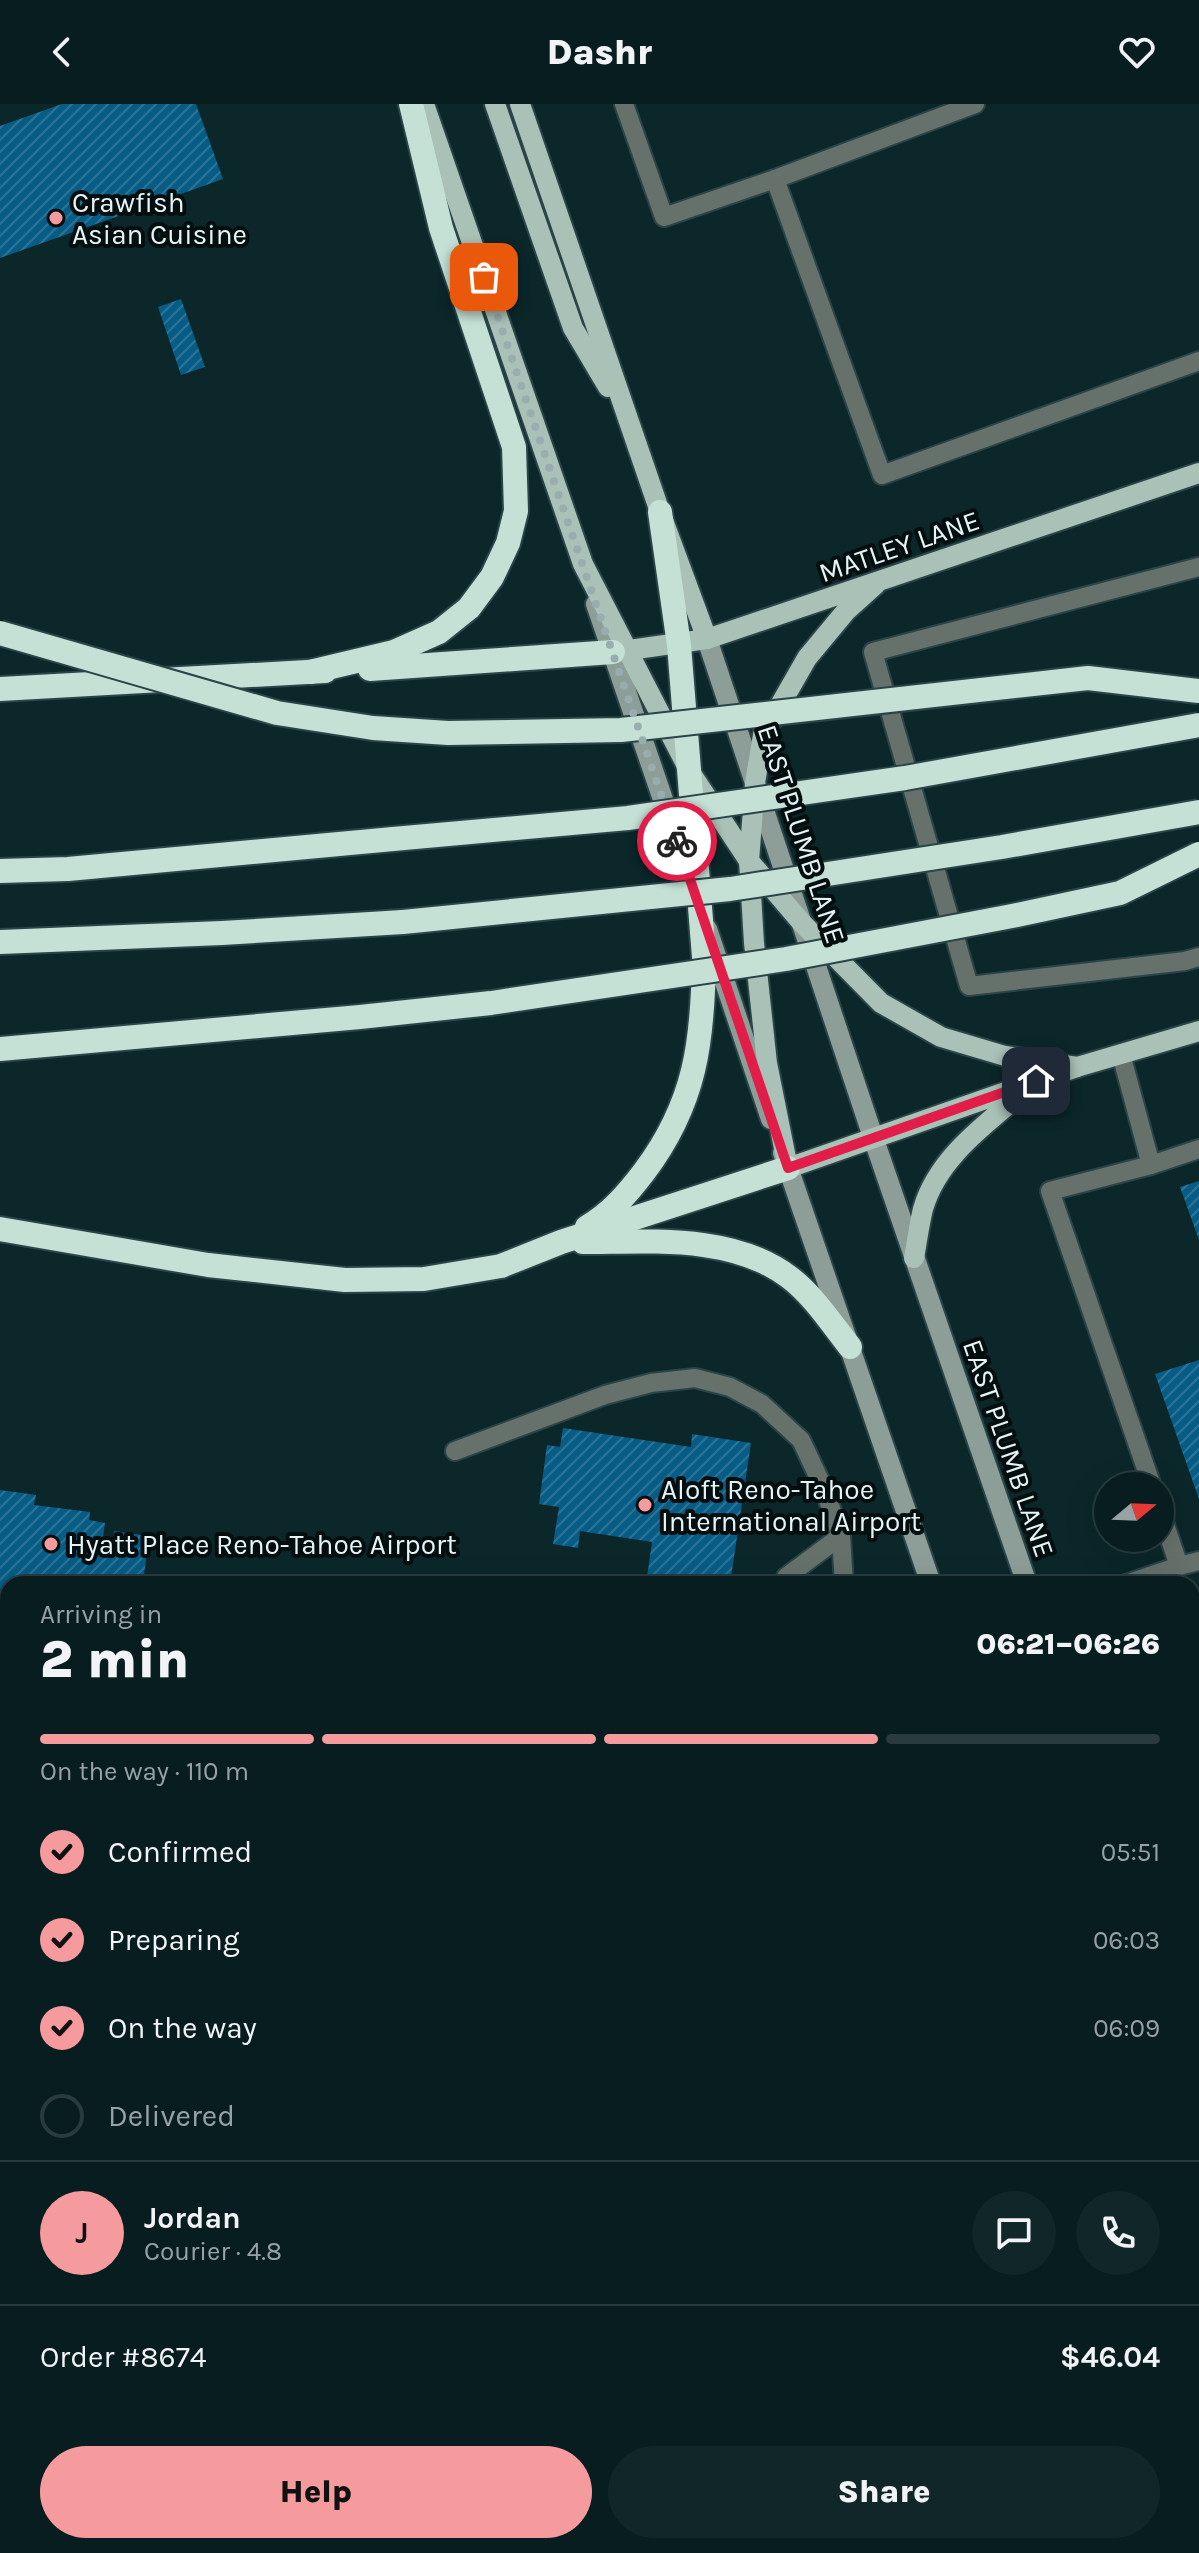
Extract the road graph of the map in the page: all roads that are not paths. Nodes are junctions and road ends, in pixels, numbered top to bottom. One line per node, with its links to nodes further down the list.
1 (411, 104): 18 (highway)
2 (424, 104): 17 (main road)
3 (495, 104): 9 (main road)
4 (520, 104): 9 (main road, EAST PLUMB LANE)
5 (624, 104): 7 (lane)
6 (975, 104): 7 (lane)
7 (775, 179): 8 (lane)
8 (1199, 361)
9 (632, 429): 11 (main road, EAST PLUMB LANE)
10 (1199, 473): 13 (main road, MATLEY LANE)
11 (660, 512): 15 (main road, EAST PLUMB LANE); 16 (highway)
12 (1199, 567): 31 (lane)
13 (876, 584): 15 (main road, MATLEY LANE); 23 (main road)
14 (0, 633): 20 (highway, bridge)
15 (707, 639): 16 (main road, MATLEY LANE); 23 (main road, EAST PLUMB LANE)
16 (679, 645): 17 (main road, MATLEY LANE); 22 (highway)
17 (620, 652): 18 (highway); 22 (main road); 28 (main road)
18 (310, 672): 19 (highway)
19 (0, 689)
20 (1199, 691)
21 (1199, 725): 27 (highway, bridge)
22 (690, 772): 26 (main road); 28 (highway)
23 (755, 783): 26 (main road); 29 (main road, EAST PLUMB LANE)
24 (1199, 812): 30 (highway, bridge)
25 (1199, 854): 33 (highway, bridge)
26 (749, 861): 29 (main road); 40 (main road)
27 (0, 871)
28 (699, 904): 40 (main road); 42 (highway)
29 (802, 923): 35 (main road); 37 (main road, EAST PLUMB LANE)
30 (0, 942)
31 (1199, 957)
32 (1199, 1031): 34 (main road)
33 (0, 1049)
34 (1121, 1054): 35 (main road); 39 (lane)
35 (1077, 1067): 36 (main road)
36 (1036, 1081): 37 (main road); 43 (main road)
37 (873, 1137): 40 (main road); 43 (main road, EAST PLUMB LANE)
38 (1199, 1149): 39 (lane)
39 (1151, 1165): 46 (lane)
40 (788, 1168): 42 (highway); 44 (main road)
41 (0, 1229): 42 (highway)
42 (561, 1242): 44 (highway)
43 (914, 1258): 54 (main road, EAST PLUMB LANE)
44 (850, 1347): 53 (main road)
45 (455, 1451): 47 (lane)
46 (1147, 1472)
47 (841, 1536): 51 (lane); 52 (lane)
48 (1174, 1551): 50 (lane)
49 (1199, 1561): 50 (lane)
50 (1179, 1566): 55 (lane)
51 (787, 1576)
52 (844, 1576)
53 (928, 1576)
54 (1024, 1576)
55 (1150, 1576)

